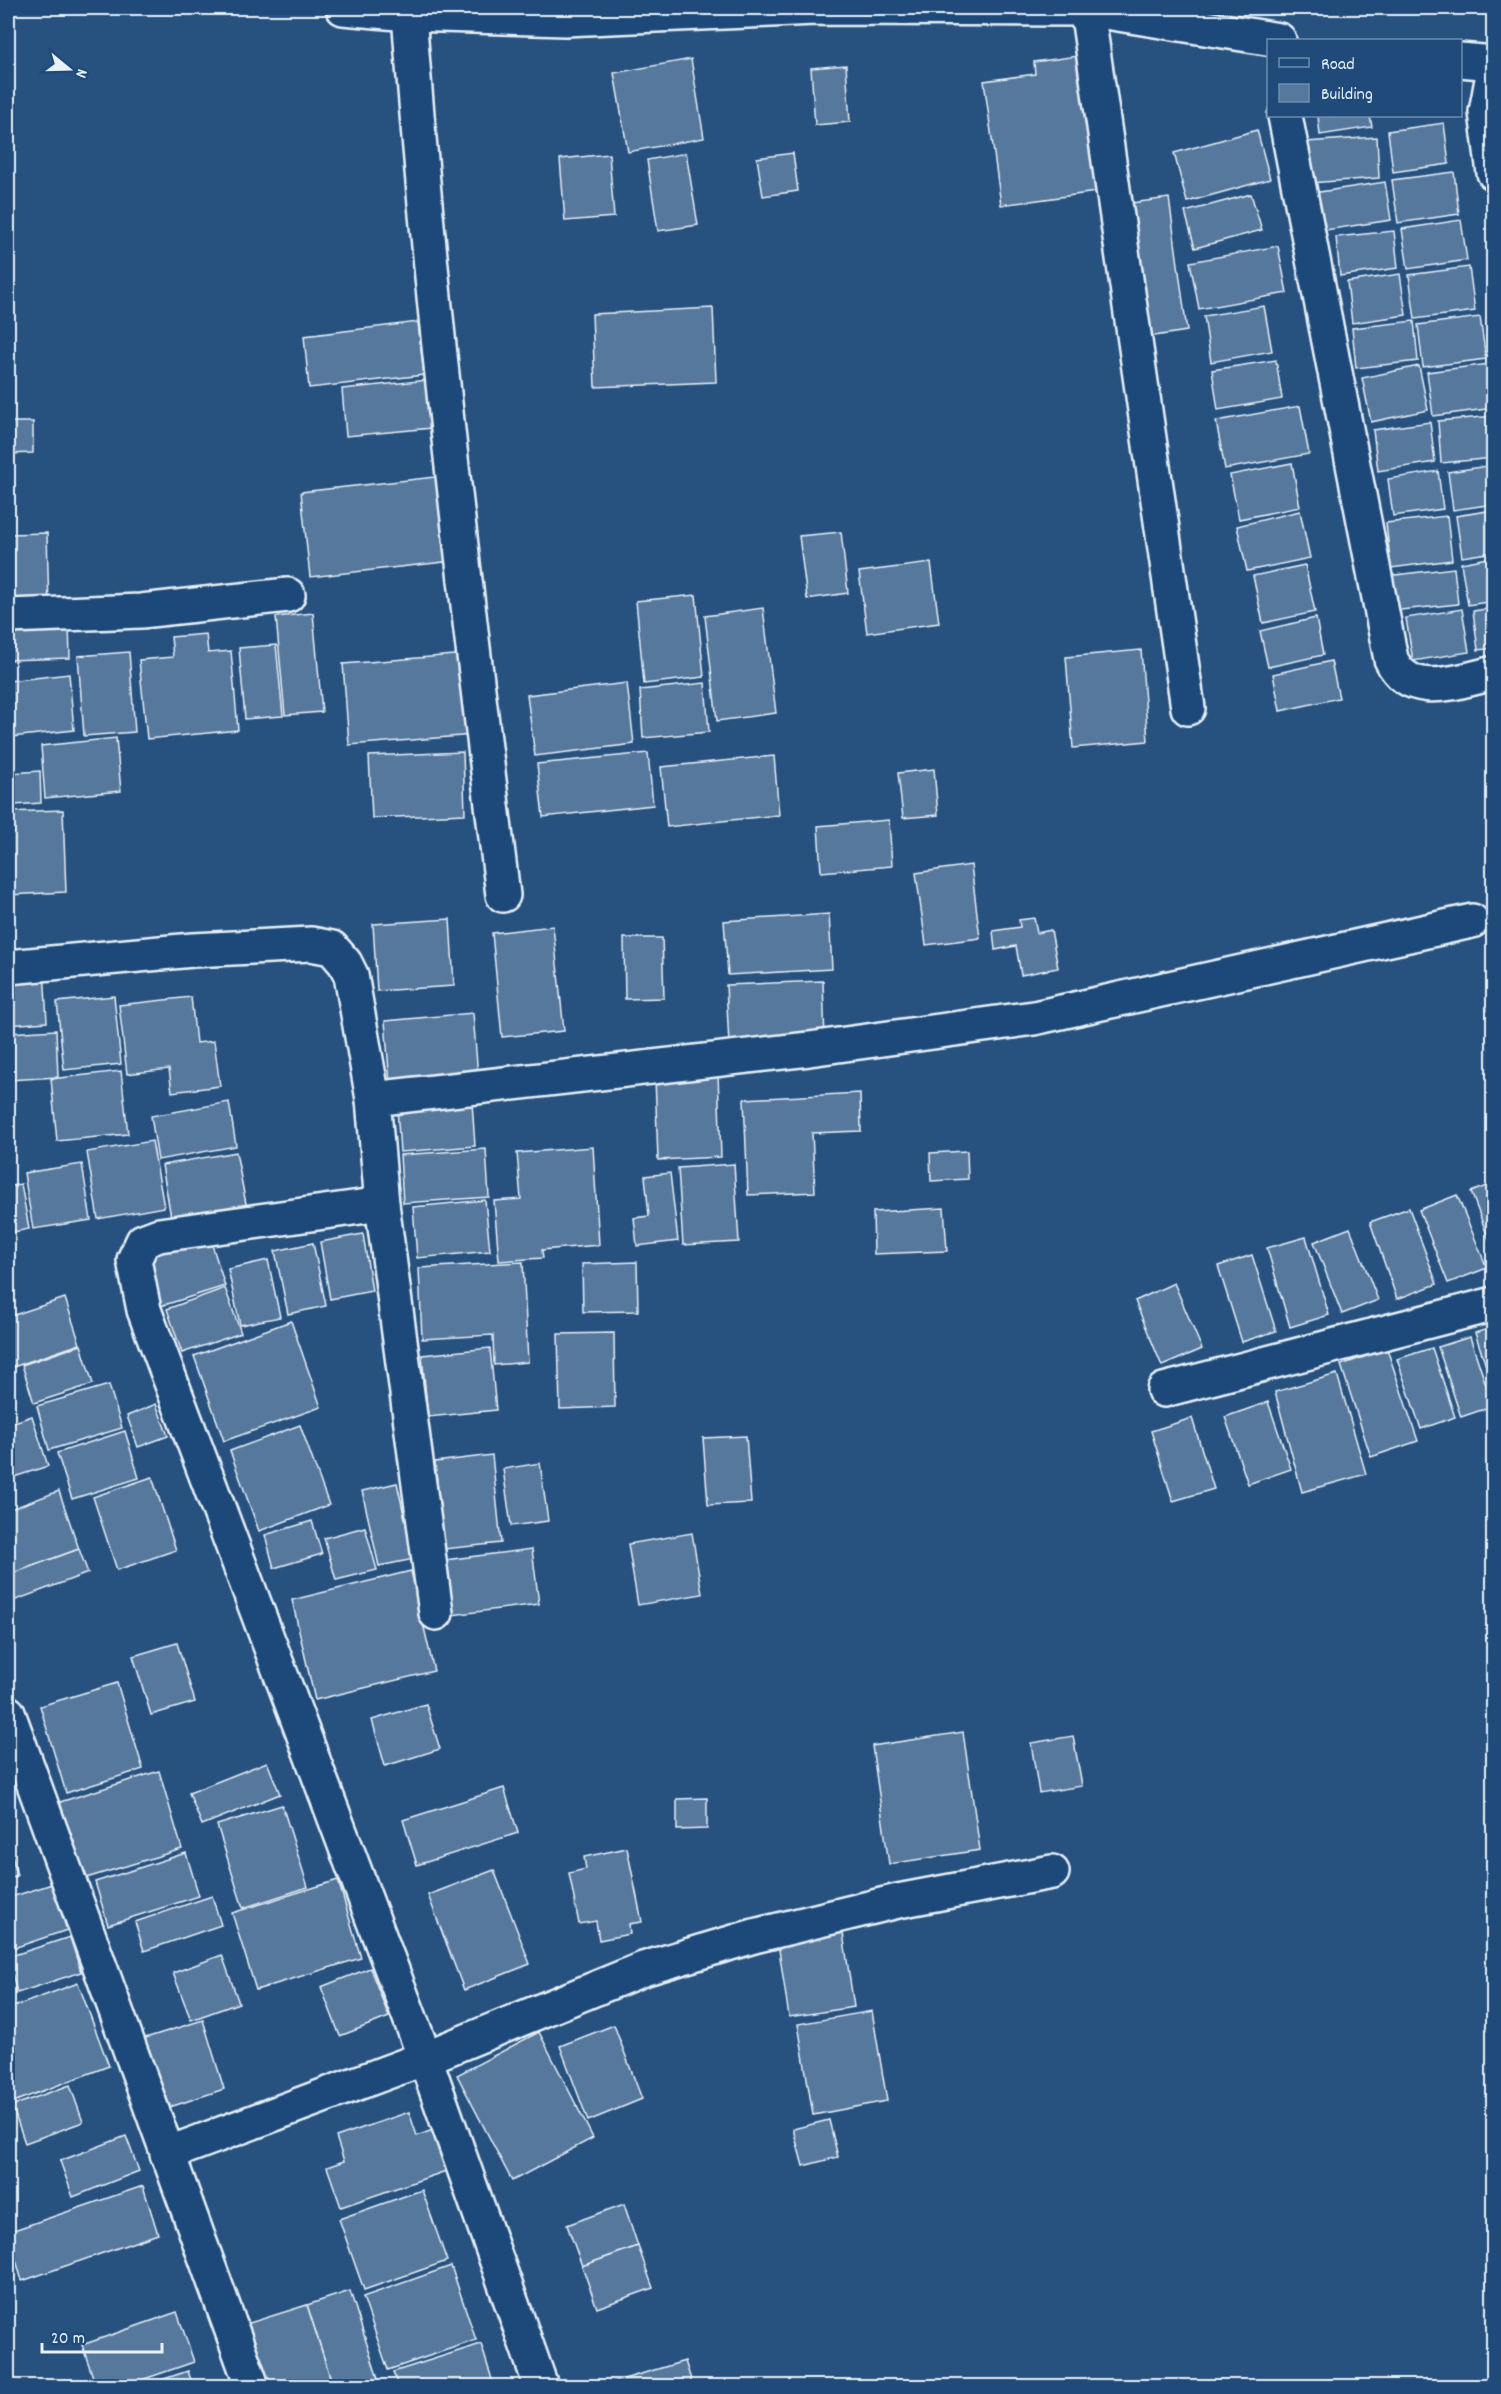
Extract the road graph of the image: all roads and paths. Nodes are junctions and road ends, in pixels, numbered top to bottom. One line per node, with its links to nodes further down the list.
1 (343, 8): 3 (street)
2 (1087, 9): 3 (street); 4 (street); 13 (street)
3 (409, 14): 14 (street)
4 (1268, 39)
5 (1462, 60): 6 (street)
6 (1494, 63)
7 (1494, 69): 9 (street)
8 (1286, 117): 12 (street)
9 (1494, 174)
10 (288, 595): 11 (street)
11 (8, 616)
12 (1494, 673)
13 (1188, 708)
14 (503, 895)
15 (1472, 921): 17 (street)
16 (8, 967): 17 (street)
17 (373, 1099): 18 (street)
18 (382, 1204): 21 (street); 24 (street)
19 (1494, 1304): 20 (street)
20 (1164, 1390)
21 (436, 1613)
22 (8, 1713): 25 (street)
23 (1052, 1872): 24 (street)
24 (425, 2058): 25 (street); 27 (street)
25 (167, 2154): 26 (street)
26 (252, 2386)
27 (541, 2386)

